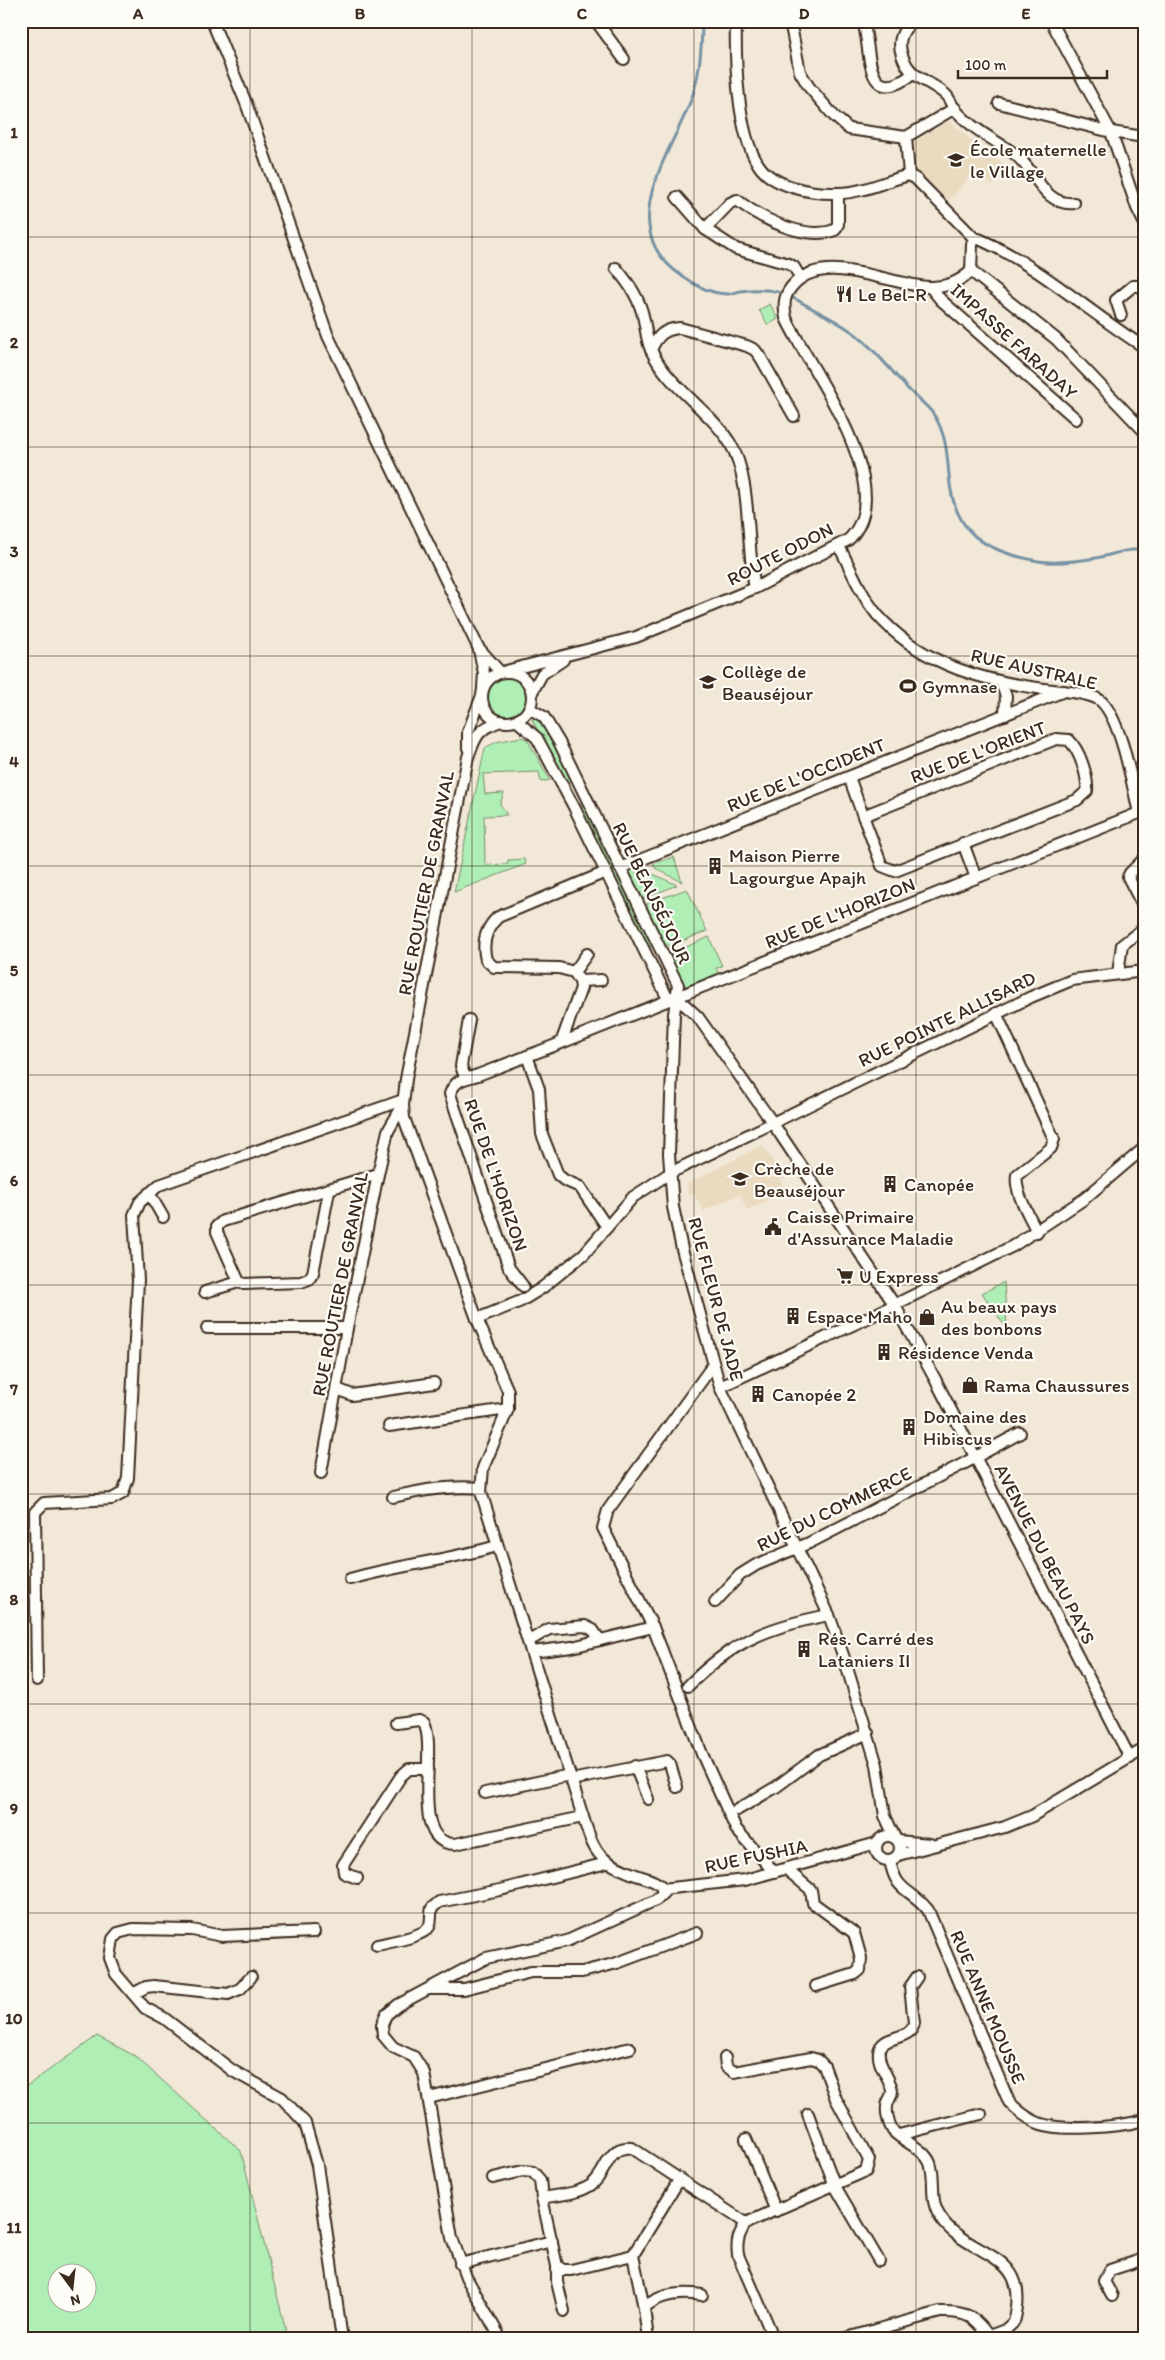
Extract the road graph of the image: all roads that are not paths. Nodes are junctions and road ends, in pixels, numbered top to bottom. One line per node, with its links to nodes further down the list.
1 (212, 21): 35 (street)
2 (596, 21): 8 (street)
3 (736, 21): 16 (street)
4 (790, 21): 14 (street)
5 (863, 21): 9 (street)
6 (912, 21): 9 (street)
7 (1051, 21): 12 (street)
8 (624, 59)
9 (913, 74): 11 (street)
10 (998, 103): 12 (street)
11 (954, 108): 14 (street); 18 (street)
12 (1111, 132): 13 (street); 19 (street)
13 (1144, 136)
14 (906, 137): 15 (street)
15 (909, 175): 16 (street); 21 (street)
16 (838, 193): 20 (street)
17 (677, 197): 20 (street)
18 (1074, 203)
19 (1144, 222)
20 (705, 229): 24 (street)
21 (975, 239): 23 (street); 28 (street)
22 (616, 268): 29 (street)
23 (971, 271): 25 (street); 32 (street)
24 (800, 277): 25 (street); 33 (street, ROUTE ODON)
25 (931, 288): 31 (street, IMPASSE FARADAY)
26 (1144, 289): 27 (street)
27 (1121, 314)
28 (1144, 347)
29 (651, 350): 30 (street); 34 (street)
30 (794, 416)
31 (1076, 420)
32 (1144, 431)
33 (839, 546): 34 (street, ROUTE ODON); 38 (street, RUE AUSTRALE)
34 (755, 588): 36 (street, ROUTE ODON)
35 (478, 647): 37 (street); 39 (street)
36 (570, 656): 37 (street, ROUTE ODON); 41 (street, ROUTE ODON)
37 (503, 672): 39 (street); 41 (street)
38 (1001, 683): 40 (street, RUE AUSTRALE); 43 (street)
39 (482, 691): 45 (street); 46 (street)
40 (1064, 691): 43 (street, RUE DE L'OCCIDENT); 48 (street, RUE AUSTRALE)
41 (532, 692): 42 (street)
42 (529, 708): 44 (street); 52 (street, RUE BEAUSÉJOUR)
43 (1005, 715): 47 (street, RUE DE L'OCCIDENT)
44 (516, 720): 45 (street); 53 (street, RUE BEAUSÉJOUR)
45 (500, 721): 46 (street)
46 (468, 757): 69 (street, RUE ROUTIER DE GRANVAL)
47 (849, 777): 49 (street, RUE DE L'ORIENT); 52 (street, RUE DE L'OCCIDENT)
48 (1142, 812): 54 (street, RUE DE L'HORIZON)
49 (863, 816): 50 (street, RUE DE L'ORIENT); 50 (street, RUE DE L'ORIENT)
50 (964, 843): 54 (street)
51 (1144, 859): 55 (street)
52 (620, 868): 63 (street, RUE BEAUSÉJOUR)
53 (606, 872): 59 (street); 63 (street, RUE BEAUSÉJOUR)
54 (976, 878): 63 (street, RUE DE L'HORIZON)
55 (1144, 908)
56 (1144, 928): 60 (street)
57 (587, 954): 59 (street)
58 (1144, 971): 60 (street, RUE POINTE ALLISARD)
59 (574, 972): 62 (street)
60 (1118, 973): 64 (street, RUE POINTE ALLISARD)
61 (601, 980): 62 (street)
62 (580, 981): 66 (street)
63 (674, 998): 66 (street, RUE DE L'HORIZON); 70 (street, AVENUE DU BEAU PAYS); 72 (street, RUE FLEUR DE JADE)
64 (996, 1013): 70 (street, RUE POINTE ALLISARD); 78 (street)
65 (469, 1020): 68 (street, RUE DE L'HORIZON)
66 (561, 1043): 67 (street, RUE DE L'HORIZON)
67 (527, 1056): 68 (street, RUE DE L'HORIZON); 77 (street)
68 (465, 1077): 80 (street, RUE DE L'HORIZON)
69 (403, 1102): 73 (street, RUE ROUTIER DE GRANVAL); 75 (street); 83 (street, RUE ROUTIER DE GRANVAL)
70 (772, 1122): 72 (street, RUE POINTE ALLISARD); 82 (street, AVENUE DU BEAU PAYS)
71 (1144, 1148): 78 (street)
72 (670, 1173): 77 (street, RUE POINTE ALLISARD); 86 (street, RUE FLEUR DE JADE)
73 (378, 1174): 74 (street); 85 (street, RUE ROUTIER DE GRANVAL)
74 (329, 1191): 79 (street); 79 (street)
75 (149, 1193): 76 (street); 106 (street)
76 (163, 1217)
77 (607, 1227): 83 (street, RUE POINTE ALLISARD)
78 (1037, 1232): 82 (street)
79 (239, 1282): 81 (street)
80 (523, 1286)
81 (205, 1292)
82 (894, 1304): 88 (street); 93 (street, AVENUE DU BEAU PAYS)
83 (478, 1319): 90 (street, RUE ROUTIER DE GRANVAL)
84 (207, 1328): 85 (street)
85 (347, 1328): 89 (street, RUE ROUTIER DE GRANVAL)
86 (713, 1365): 88 (street, RUE FLEUR DE JADE); 102 (street)
87 (434, 1383): 89 (street)
88 (720, 1387): 98 (street, RUE FLEUR DE JADE)
89 (337, 1389): 94 (street, RUE ROUTIER DE GRANVAL)
90 (508, 1409): 91 (street); 95 (street, RUE ROUTIER DE GRANVAL)
91 (389, 1426)
92 (1020, 1433): 93 (street, RUE DU COMMERCE)
93 (976, 1458): 98 (street, RUE DU COMMERCE); 111 (street, AVENUE DU BEAU PAYS)
94 (322, 1473)
95 (481, 1488): 96 (street); 97 (street, RUE ROUTIER DE GRANVAL)
96 (394, 1497)
97 (497, 1546): 99 (street); 104 (street, RUE ROUTIER DE GRANVAL)
98 (798, 1548): 100 (street, RUE DU COMMERCE); 101 (street, RUE FLEUR DE JADE)
99 (350, 1579)
100 (715, 1602)
101 (829, 1615): 107 (street); 109 (street, RUE FLEUR DE JADE)
102 (652, 1627): 103 (street); 129 (street)
103 (600, 1640): 104 (street); 105 (street)
104 (529, 1641): 105 (street, RUE ROUTIER DE GRANVAL)
105 (532, 1652): 114 (street, RUE ROUTIER DE GRANVAL)
106 (37, 1680)
107 (688, 1686)
108 (396, 1723): 113 (street)
109 (868, 1733): 118 (street); 119 (street, RUE FLEUR DE JADE)
110 (1144, 1750): 111 (street)
111 (1130, 1758): 123 (street)
112 (635, 1766): 114 (street); 115 (street); 117 (street)
113 (428, 1769): 120 (street); 130 (street)
114 (570, 1778): 116 (street); 120 (street, RUE ROUTIER DE GRANVAL)
115 (677, 1788)
116 (485, 1793)
117 (648, 1799)
118 (737, 1810)
119 (885, 1816): 121 (street, RUE FLEUR DE JADE); 122 (street, RUE FLEUR DE JADE)
120 (583, 1817): 127 (street, RUE ROUTIER DE GRANVAL)
121 (879, 1840): 122 (street); 124 (street, RUE FUSHIA); 125 (street)
122 (896, 1840): 123 (street); 126 (street)
123 (941, 1844): 126 (street)
124 (856, 1850): 125 (street, RUE FUSHIA); 128 (street, RUE FUSHIA)
125 (878, 1855): 126 (street)
126 (894, 1857): 145 (street, RUE ANNE MOUSSE)
127 (607, 1863): 131 (street); 134 (street)
128 (786, 1869): 129 (street, RUE FUSHIA); 137 (street)
129 (774, 1872): 131 (street, RUE FUSHIA)
130 (357, 1878)
131 (662, 1889): 138 (street)
132 (314, 1932): 139 (street)
133 (698, 1932): 138 (street)
134 (377, 1944)
135 (250, 1977): 139 (street)
136 (916, 1977): 146 (street)
137 (816, 1986)
138 (429, 1989): 142 (street)
139 (133, 1994): 166 (street)
140 (630, 2048): 142 (street)
141 (725, 2058): 150 (street)
142 (430, 2098): 158 (street)
143 (808, 2114): 150 (street)
144 (981, 2114): 146 (street)
145 (1144, 2120)
146 (899, 2135): 165 (street)
147 (746, 2139): 152 (street)
148 (493, 2178): 151 (street)
149 (679, 2180): 151 (street); 153 (street); 155 (street)
150 (836, 2186): 152 (street); 157 (street)
151 (542, 2198): 154 (street)
152 (776, 2211): 153 (street)
153 (746, 2223): 170 (street)
154 (552, 2240): 158 (street); 159 (street)
155 (633, 2255): 159 (street); 163 (street)
156 (1144, 2260): 161 (street)
157 (879, 2261)
158 (460, 2264): 162 (street)
159 (557, 2266): 164 (street)
160 (702, 2295): 163 (street)
161 (1112, 2296)
162 (483, 2308): 167 (street); 168 (street)
163 (644, 2308): 169 (street)
164 (564, 2311)
165 (990, 2337): 171 (street)
166 (342, 2339)
167 (492, 2339)
168 (501, 2339)
169 (648, 2339)
170 (774, 2339)
171 (843, 2339)

